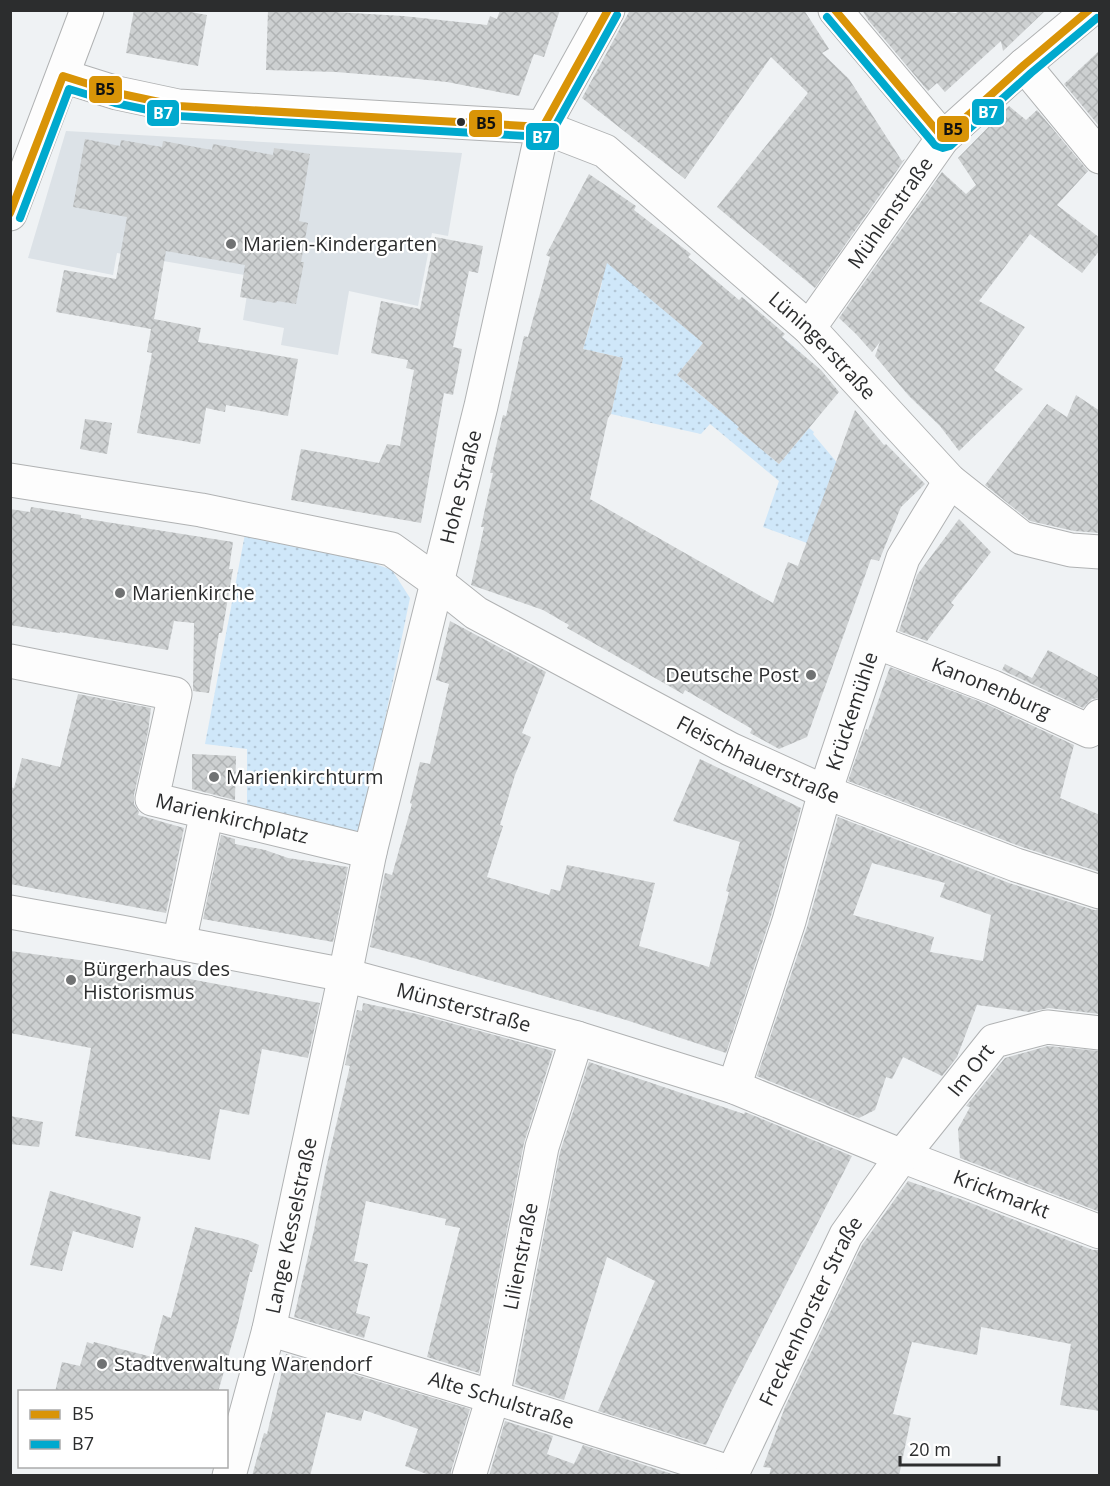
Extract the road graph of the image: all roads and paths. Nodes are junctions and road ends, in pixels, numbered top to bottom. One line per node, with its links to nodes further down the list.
1 (87, 10): 6 (street)
2 (608, 10): 7 (street, Hohe Straße)
3 (835, 10): 8 (street)
4 (1090, 10): 5 (street, Mühlenstraße)
5 (1024, 65): 8 (street, Mühlenstraße); 9 (street)
6 (63, 76): 7 (street, Lüningerstraße); 10 (street)
7 (543, 127): 11 (street, Lüningerstraße); 15 (street, Hohe Straße)
8 (943, 138): 11 (street, Mühlenstraße)
9 (1100, 157)
10 (10, 214)
11 (809, 328): 13 (street, Lüningerstraße)
12 (10, 480): 15 (street)
13 (950, 481): 14 (street, Lüningerstraße); 16 (street, Krückemühle)
14 (1100, 552)
15 (436, 582): 19 (street, Fleischhauerstraße); 21 (street, Hohe Straße)
16 (876, 642): 18 (street, Kanonenburg); 19 (street, Krückemühle)
17 (10, 661): 20 (street, Marienkirchplatz)
18 (1100, 716)
19 (825, 792): 22 (street, Fleischhauerstraße); 28 (street, Krückemühle)
20 (207, 812): 21 (street, Marienkirchplatz); 24 (street)
21 (370, 852): 25 (street, Hohe Straße)
22 (1100, 892)
23 (10, 912): 24 (street, Münsterstraße)
24 (179, 943): 25 (street, Münsterstraße)
25 (345, 975): 27 (street, Münsterstraße); 31 (street, Lange Kesselstraße)
26 (1100, 1033): 29 (street, Im Ort)
27 (577, 1038): 28 (street, Münsterstraße); 32 (street, Lilienstraße)
28 (734, 1087): 29 (street, Münsterstraße)
29 (902, 1156): 30 (street, Krickmarkt); 33 (street, Freckenhorster Straße)
30 (1100, 1232)
31 (269, 1329): 32 (street, Alte Schulstraße); 34 (street, Lange Kesselstraße)
32 (494, 1397): 33 (street, Alte Schulstraße); 35 (street, Lilienstraße)
33 (732, 1474)
34 (229, 1476)
35 (469, 1476)

